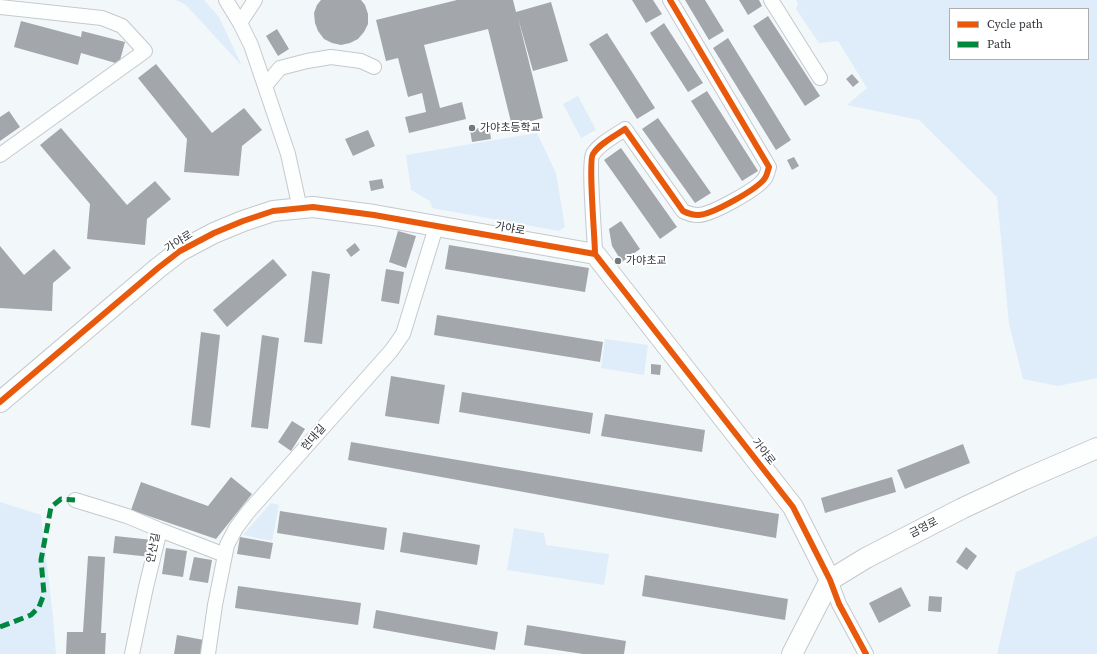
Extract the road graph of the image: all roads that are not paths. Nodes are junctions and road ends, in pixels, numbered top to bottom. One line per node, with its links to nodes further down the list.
1 (226, 0): 6 (street)
2 (255, 0): 6 (street)
3 (670, 0): 13 (street)
4 (771, 0): 8 (street)
5 (0, 7): 10 (street)
6 (240, 23): 9 (street)
7 (374, 67): 9 (street)
8 (820, 78)
9 (265, 86): 11 (street)
10 (0, 155)
11 (300, 209): 12 (street, 가야로); 14 (street, 가야로)
12 (436, 227): 13 (street, 가야로); 18 (street, 현대길)
13 (595, 254): 19 (street, 가야로)
14 (0, 402)
15 (1097, 448): 19 (street, 금영로)
16 (75, 500): 17 (street, 안산길)
17 (160, 530): 18 (street); 20 (street, 안산길)
18 (225, 555): 21 (street, 현대길)
19 (830, 580): 22 (street); 23 (street, 가야로)
20 (132, 654)
21 (208, 654)
22 (792, 654)
23 (866, 654)

